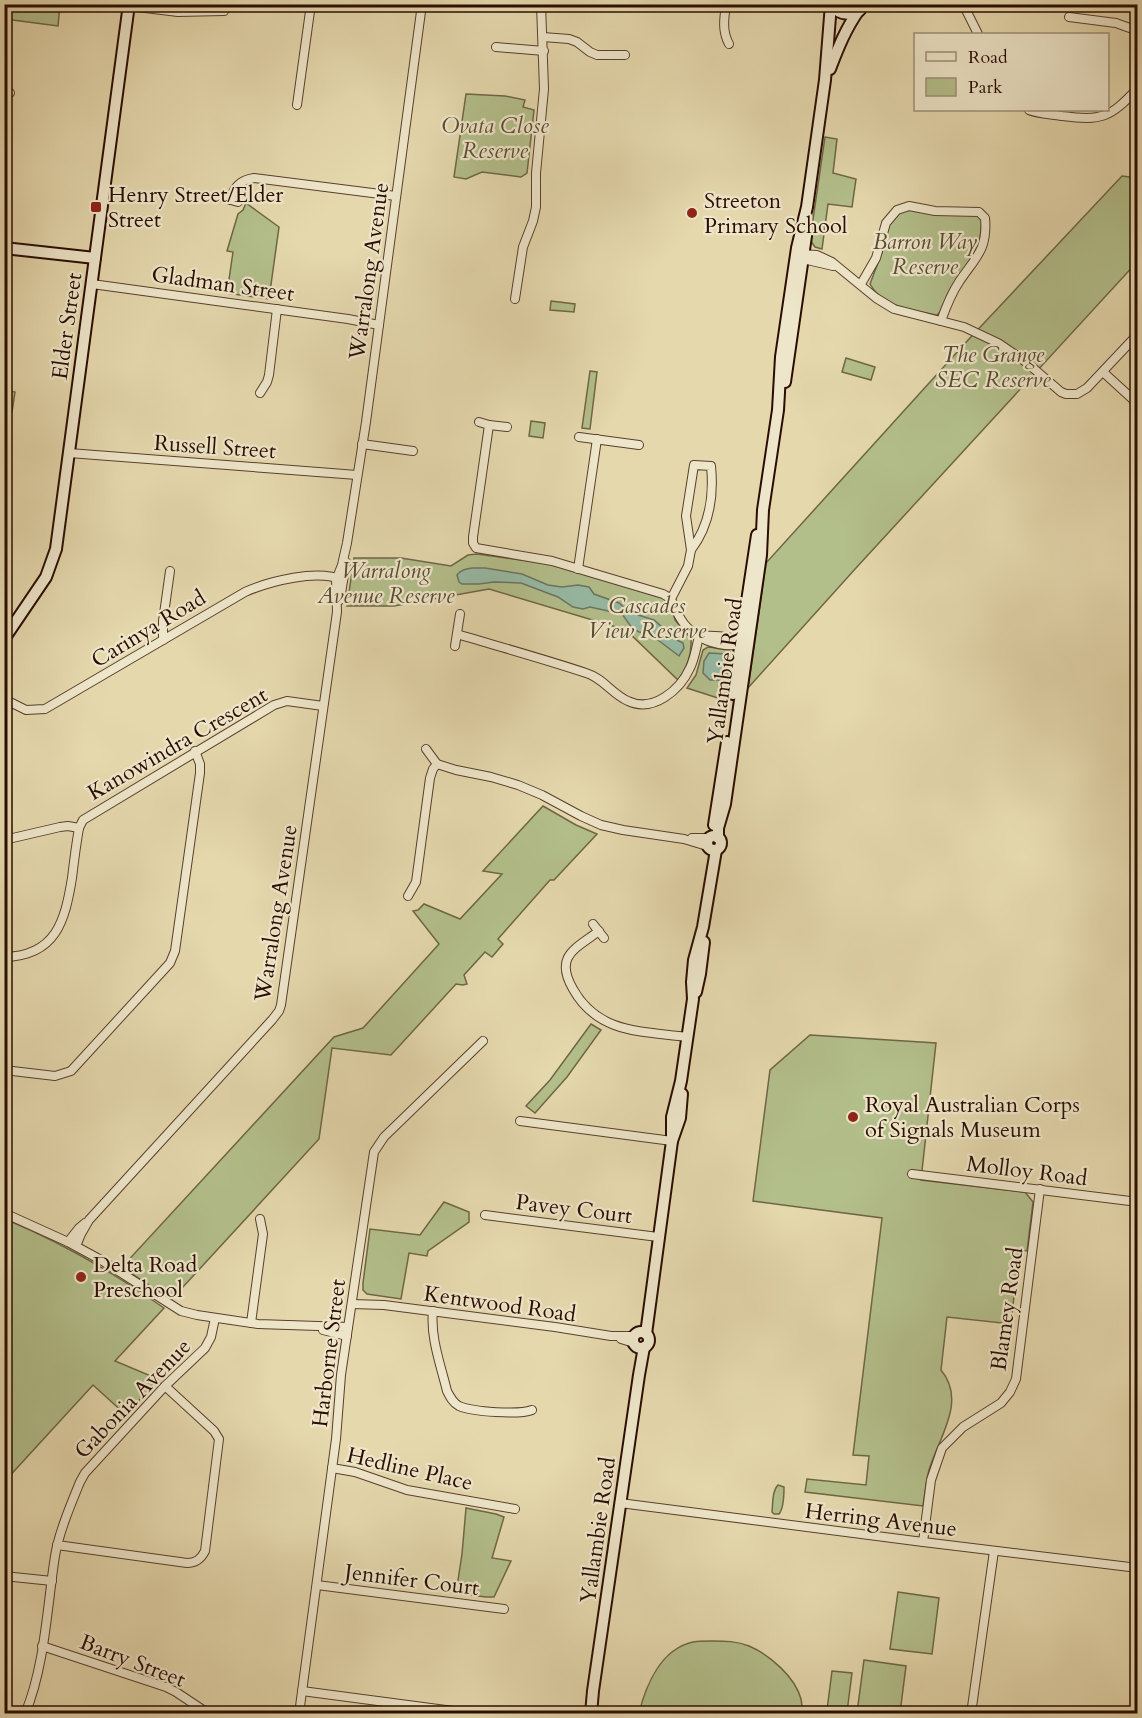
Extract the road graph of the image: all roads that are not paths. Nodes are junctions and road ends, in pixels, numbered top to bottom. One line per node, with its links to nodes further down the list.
1 (311, 4): 20 (street)
2 (422, 4): 22 (street, Warralong Avenue)
3 (541, 4): 13 (street)
4 (726, 4): 14 (street)
5 (831, 4): 8 (street); 18 (street, Yallambie Road)
6 (963, 4): 12 (street)
7 (129, 5): 9 (street); 28 (street, Elder Street)
8 (862, 7): 18 (street, Yallambie Road)
9 (224, 11)
10 (1069, 17): 11 (street)
11 (1137, 31)
12 (978, 33)
13 (543, 37): 16 (street); 17 (street)
14 (729, 44)
15 (496, 47): 16 (street)
16 (544, 51): 31 (street)
17 (625, 55)
18 (825, 80): 27 (street, Yallambie Road)
19 (1137, 88): 21 (street)
20 (297, 105)
21 (1033, 111)
22 (396, 196): 24 (street); 34 (street, Warralong Avenue)
23 (220, 197): 24 (street)
24 (230, 200): 25 (street)
25 (238, 202)
26 (4, 248): 28 (street)
27 (801, 256): 30 (street); 60 (street, Yallambie Road)
28 (95, 258): 29 (street, Elder Street)
29 (92, 284): 32 (street, Gladman Street); 47 (street, Elder Street)
30 (861, 284): 33 (street); 33 (street)
31 (515, 298)
32 (277, 309): 34 (street, Gladman Street); 37 (street)
33 (941, 321): 36 (street)
34 (380, 322): 44 (street, Warralong Avenue)
35 (1137, 334): 36 (street)
36 (1103, 372): 38 (street)
37 (260, 393)
38 (1137, 404)
39 (478, 422): 40 (street)
40 (489, 425): 41 (street); 50 (street)
41 (507, 427)
42 (579, 436): 43 (street)
43 (597, 439): 45 (street); 50 (street)
44 (362, 444): 46 (street); 48 (street, Warralong Avenue)
45 (639, 445)
46 (413, 451)
47 (69, 453): 48 (street, Russell Street); 55 (street, Elder Street)
48 (357, 475): 52 (street, Warralong Avenue)
49 (691, 550): 49 (street); 53 (street)
50 (578, 569): 53 (street)
51 (170, 571): 59 (street)
52 (338, 579): 59 (street, Carinya Road); 63 (street, Warralong Avenue)
53 (671, 599): 57 (street)
54 (460, 615): 56 (street)
55 (8, 626): 58 (street, Elder Street)
56 (457, 634): 57 (street); 61 (street)
57 (699, 636): 60 (street)
58 (4, 639)
59 (163, 640): 62 (street, Carinya Road)
60 (743, 643): 69 (street, Yallambie Road)
61 (455, 646)
62 (4, 699)
63 (323, 706): 65 (street, Kanowindra Crescent); 84 (street, Warralong Avenue)
64 (426, 749): 66 (street)
65 (195, 751): 67 (street, Kanowindra Crescent); 75 (street)
66 (437, 764): 69 (street); 70 (street)
67 (79, 828): 68 (street); 72 (street, Kanowindra Crescent)
68 (4, 840)
69 (712, 843): 73 (street, Yallambie Road)
70 (408, 896)
71 (593, 924): 73 (street)
72 (4, 957)
73 (687, 1037): 77 (street, Yallambie Road)
74 (483, 1041): 88 (street, Harborne Street)
75 (4, 1070)
76 (520, 1121): 77 (street)
77 (672, 1141): 85 (street, Yallambie Road)
78 (912, 1173): 79 (street, Molloy Road)
79 (1040, 1189): 80 (street, Molloy Road); 99 (street, Blamey Road)
80 (1137, 1202)
81 (4, 1213): 86 (street)
82 (485, 1215): 85 (street, Pavey Court)
83 (260, 1219): 91 (street)
84 (89, 1220): 86 (street, Warralong Avenue); 87 (street, Warralong Avenue)
85 (658, 1237): 93 (street, Yallambie Road)
86 (68, 1242): 87 (street)
87 (76, 1246): 90 (street)
88 (352, 1300): 89 (street, Kentwood Road); 92 (street, Harborne Street)
89 (433, 1311): 93 (street, Kentwood Road); 95 (street)
90 (215, 1318): 91 (street); 94 (street, Gabonia Avenue)
91 (251, 1323): 92 (street)
92 (347, 1332): 96 (street, Harborne Street)
93 (639, 1340): 97 (street, Yallambie Road)
94 (165, 1386): 100 (street, Gabonia Avenue); 100 (street)
95 (532, 1410)
96 (332, 1468): 98 (street, Hedline Place); 105 (street, Harborne Street)
97 (620, 1503): 99 (street, Herring Avenue); 109 (street, Yallambie Road)
98 (515, 1509)
99 (923, 1542): 101 (street, Herring Avenue)
100 (57, 1545): 104 (street, Gabonia Avenue)
101 (994, 1551): 102 (street, Herring Avenue); 117 (street)
102 (1137, 1568)
103 (4, 1576): 104 (street)
104 (52, 1581): 107 (street, Gabonia Avenue)
105 (317, 1584): 106 (street, Jennifer Court); 108 (street, Harborne Street)
106 (504, 1609)
107 (42, 1646): 111 (street, Gabonia Avenue); 112 (street, Barry Street)
108 (302, 1691): 110 (street); 113 (street, Harborne Street)
109 (593, 1691): 115 (street, Yallambie Road); 116 (street, Yallambie Road)
110 (426, 1710): 114 (street)
111 (26, 1713)
112 (209, 1713)
113 (299, 1713)
114 (476, 1713)
115 (585, 1713)
116 (591, 1713)
117 (971, 1713)

